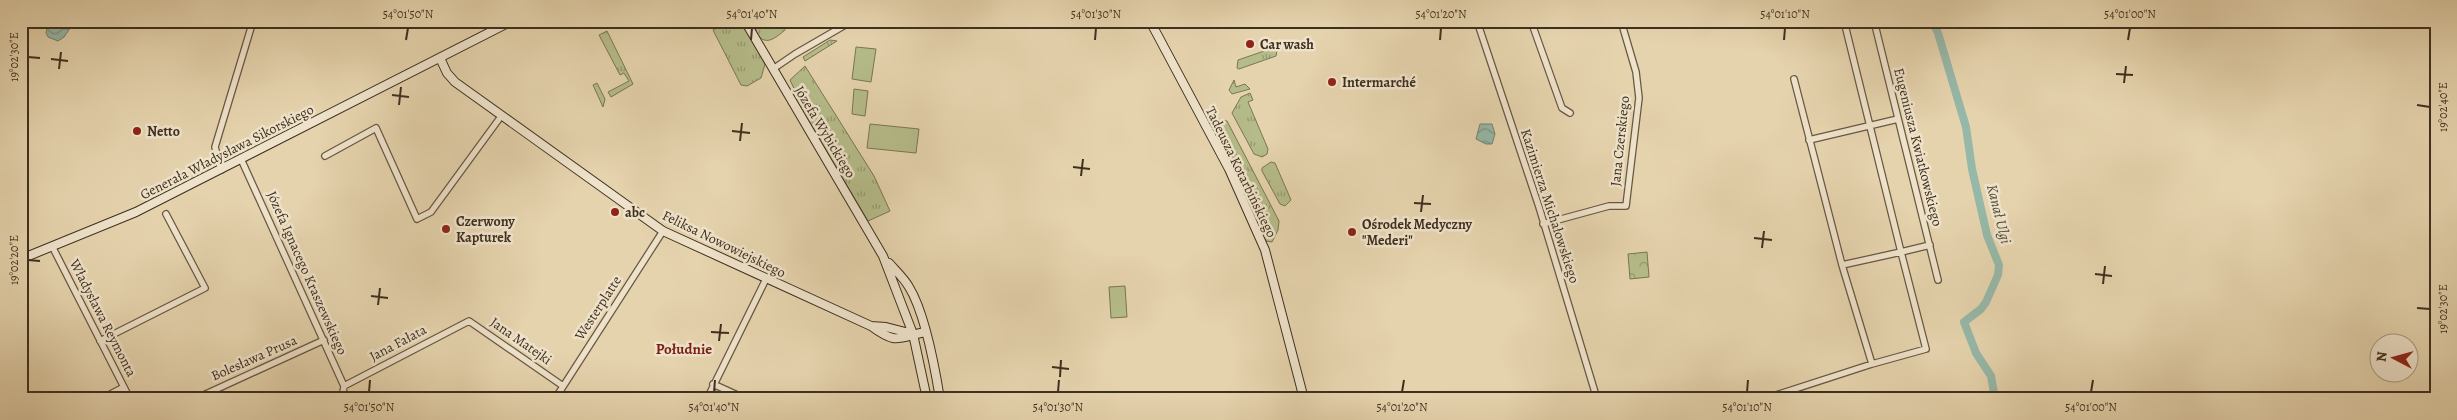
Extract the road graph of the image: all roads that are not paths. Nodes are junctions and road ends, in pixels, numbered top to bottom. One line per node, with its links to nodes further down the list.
1 (252, 21): 23 (street)
2 (512, 21): 13 (street, Generała Władysława Sikorskiego)
3 (745, 21): 14 (street, Józefa Wybickiego)
4 (852, 21): 14 (street)
5 (1150, 21): 54 (street, Tadeusza Kotarbińskiego)
6 (1477, 21): 25 (street, Kazimierza Michałowskiego)
7 (1531, 21): 16 (street)
8 (1621, 21): 25 (street, Jana Czerskiego)
9 (1810, 21): 12 (street)
10 (1844, 21): 19 (street)
11 (1874, 21): 18 (street, Eugeniusza Kwiatkowskiego)
12 (1797, 23)
13 (440, 58): 17 (street, Feliksa Nowowiejskiego); 22 (street, Generała Władysława Sikorskiego)
14 (773, 69): 30 (street, Józefa Wybickiego)
15 (1794, 79): 20 (street)
16 (1570, 113)
17 (502, 115): 21 (street); 26 (street, Feliksa Nowowiejskiego)
18 (1898, 119): 19 (street); 27 (street, Eugeniusza Kwiatkowskiego)
19 (1869, 126): 20 (street); 29 (street)
20 (1809, 140): 32 (street)
21 (325, 156)
22 (242, 159): 23 (street, Generała Władysława Sikorskiego); 38 (street, Józefa Ignacego Kraszewskiego)
23 (221, 170): 28 (street, Generała Władysława Sikorskiego)
24 (166, 214): 39 (street)
25 (1543, 224): 55 (street, Kazimierza Michałowskiego)
26 (663, 231): 33 (street, Feliksa Nowowiejskiego); 43 (street, Westerplatte)
27 (1930, 245): 29 (street); 34 (street, Eugeniusza Kwiatkowskiego)
28 (53, 248): 31 (street, Generała Władysława Sikorskiego); 39 (street, Władysława Reymonta)
29 (1901, 252): 32 (street); 40 (street)
30 (883, 256): 36 (street, Józefa Wybickiego); 37 (street, Józefa Wybickiego)
31 (21, 259)
32 (1842, 265): 40 (street)
33 (766, 279): 37 (street, Feliksa Nowowiejskiego); 41 (street)
34 (1938, 280)
35 (464, 322): 42 (street, Jana Fałata); 43 (street, Jana Matejki)
36 (925, 332): 37 (street, Feliksa Nowowiejskiego); 53 (street, Józefa Wybickiego)
37 (913, 334): 52 (street, Józefa Wybickiego)
38 (324, 340): 42 (street, Józefa Ignacego Kraszewskiego); 47 (street, Bolesława Prusa)
39 (100, 341): 44 (street, Władysława Reymonta)
40 (1872, 364): 56 (street)
41 (713, 384): 50 (street); 51 (street)
42 (344, 386): 48 (street)
43 (563, 386): 49 (street, Westerplatte)
44 (124, 387): 45 (street); 46 (street, Władysława Reymonta)
45 (101, 399)
46 (130, 399)
47 (195, 399)
48 (342, 399)
49 (555, 399)
50 (707, 399)
51 (746, 399)
52 (927, 399)
53 (940, 399)
54 (1304, 399)
55 (1597, 399)
56 (1764, 399)

